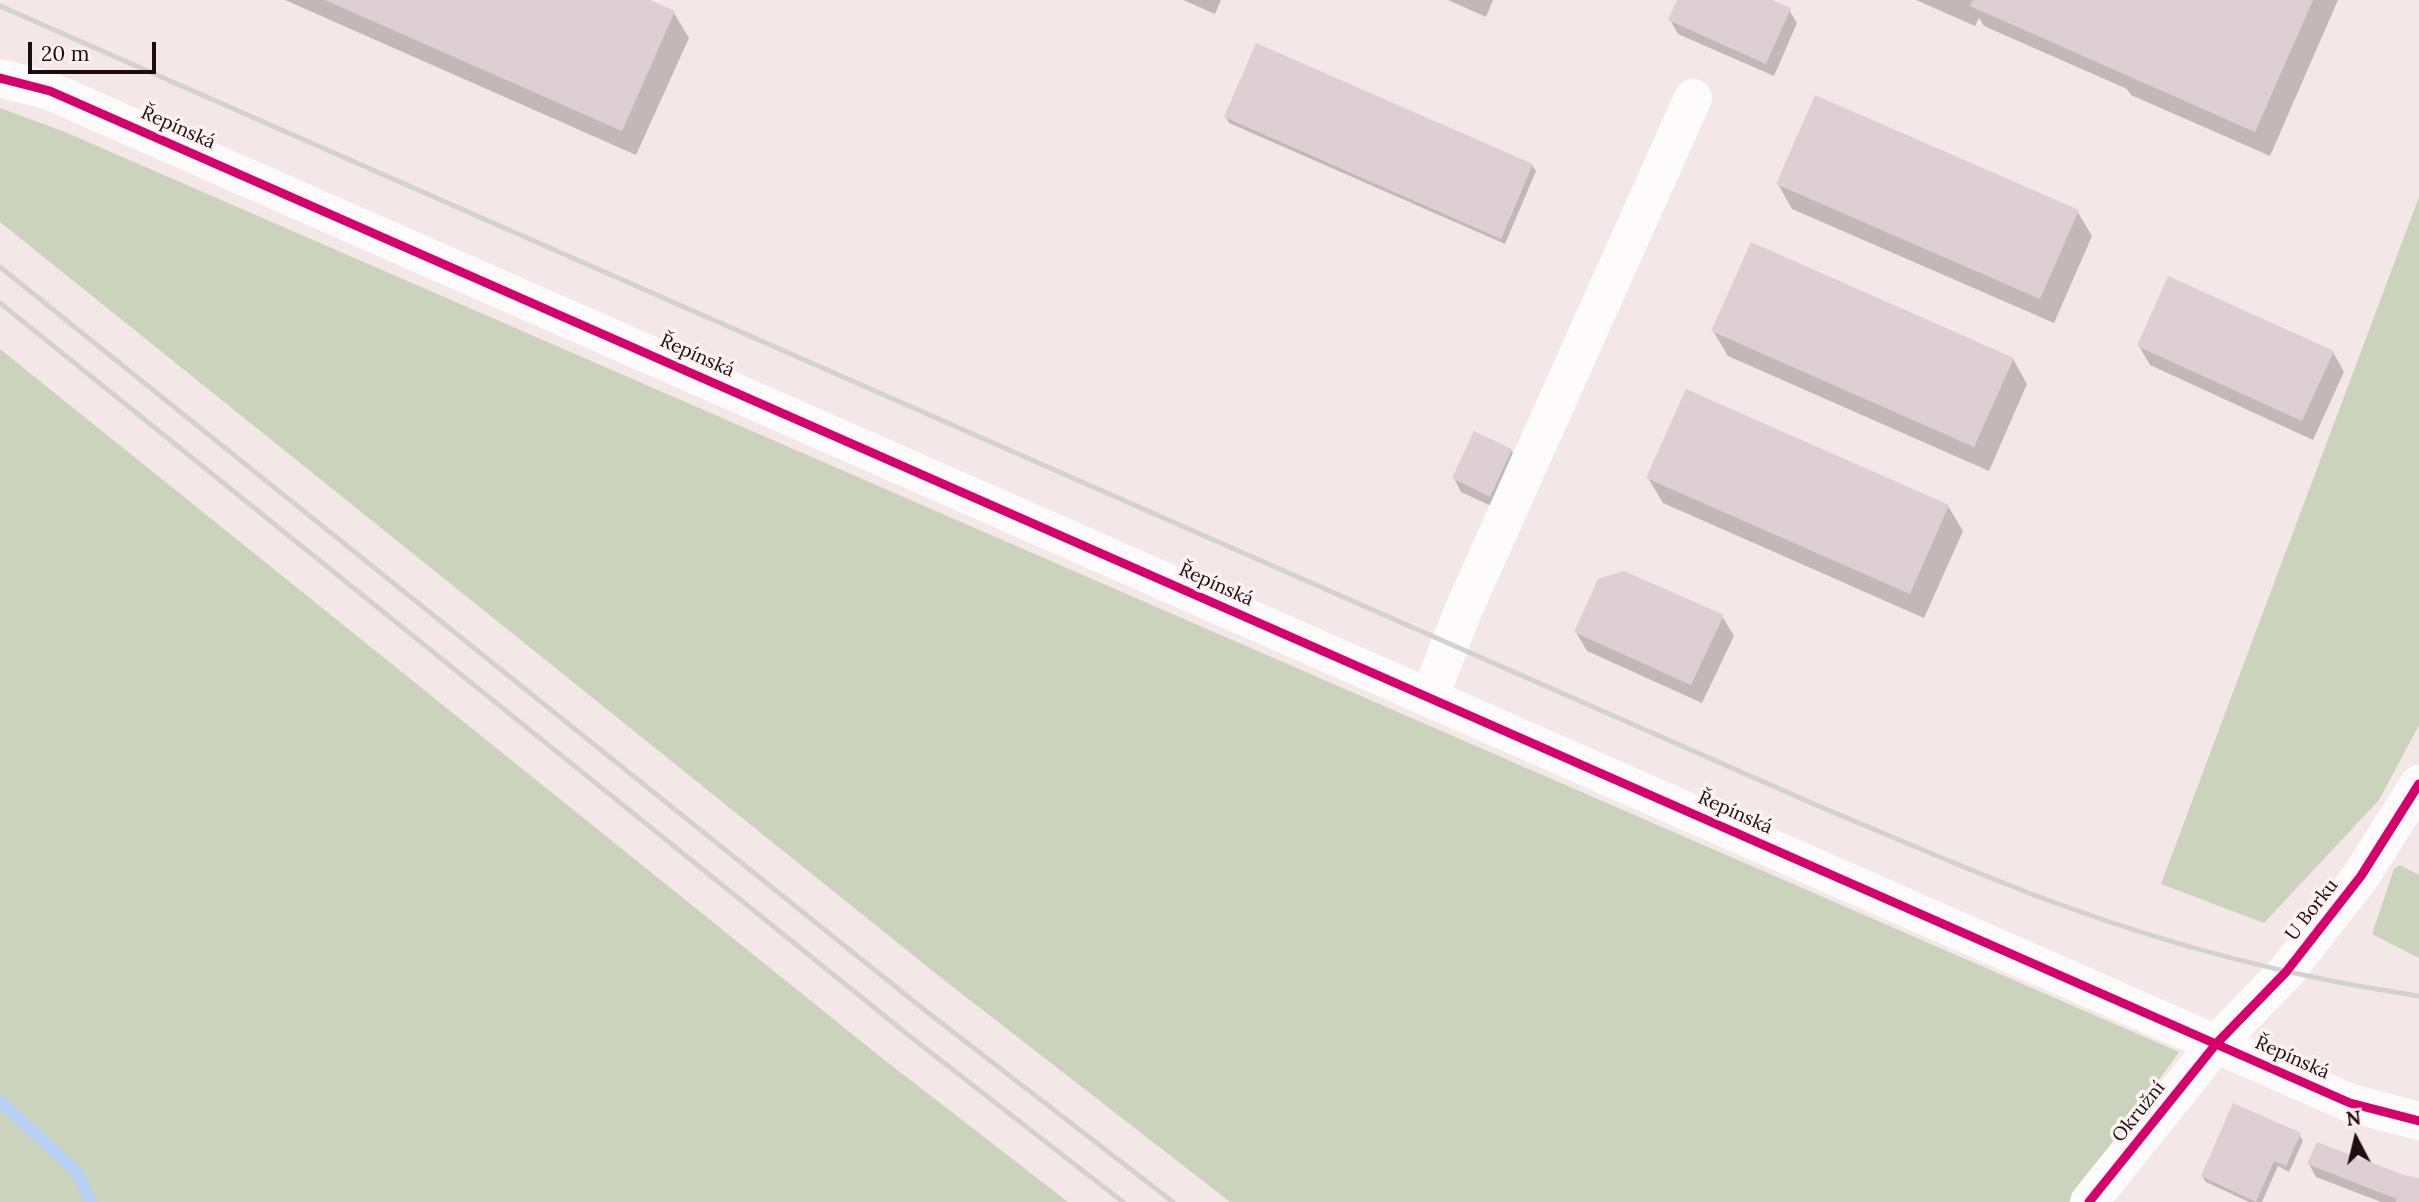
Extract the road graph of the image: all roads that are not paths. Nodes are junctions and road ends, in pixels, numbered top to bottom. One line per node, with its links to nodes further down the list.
1 (0, 78): 3 (street, Řepínská)
2 (1693, 98): 3 (street)
3 (1429, 698): 5 (street, Řepínská)
4 (2419, 784): 5 (street, U Borku)
5 (2216, 1044): 6 (street, Řepínská); 7 (street, Okružní)
6 (2419, 1121)
7 (2089, 1202)

